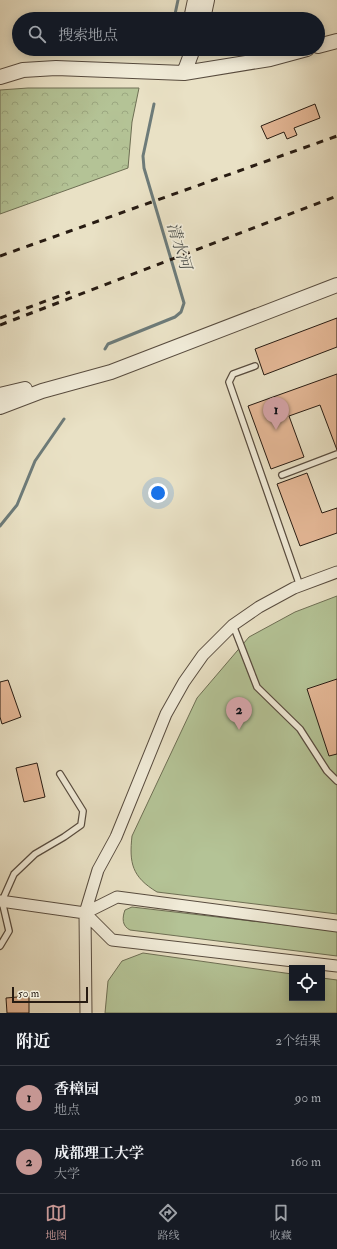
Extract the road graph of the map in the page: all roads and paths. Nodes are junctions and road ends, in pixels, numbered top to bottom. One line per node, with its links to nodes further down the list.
1 (195, 0): 3 (street)
2 (207, 0): 4 (street)
3 (192, 12)
4 (204, 12)
5 (337, 41): 6 (street)
6 (325, 44)
7 (186, 56): 10 (street)
8 (190, 56): 10 (street)
9 (281, 56): 10 (street)
10 (184, 73): 11 (street)
11 (0, 77)
12 (337, 276): 15 (street)
13 (337, 285): 16 (street)
14 (255, 366): 20 (lane)
15 (0, 396)
16 (0, 407)
17 (337, 454): 18 (lane)
18 (282, 475)
19 (337, 572): 20 (street)
20 (300, 586): 21 (street)
21 (233, 625): 23 (lane); 25 (street)
22 (60, 774): 24 (lane)
23 (337, 781)
24 (1, 901): 25 (street); 27 (lane)
25 (85, 913): 26 (street); 28 (street); 29 (street)
26 (337, 926)
27 (0, 946)
28 (337, 966)
29 (86, 1013)

